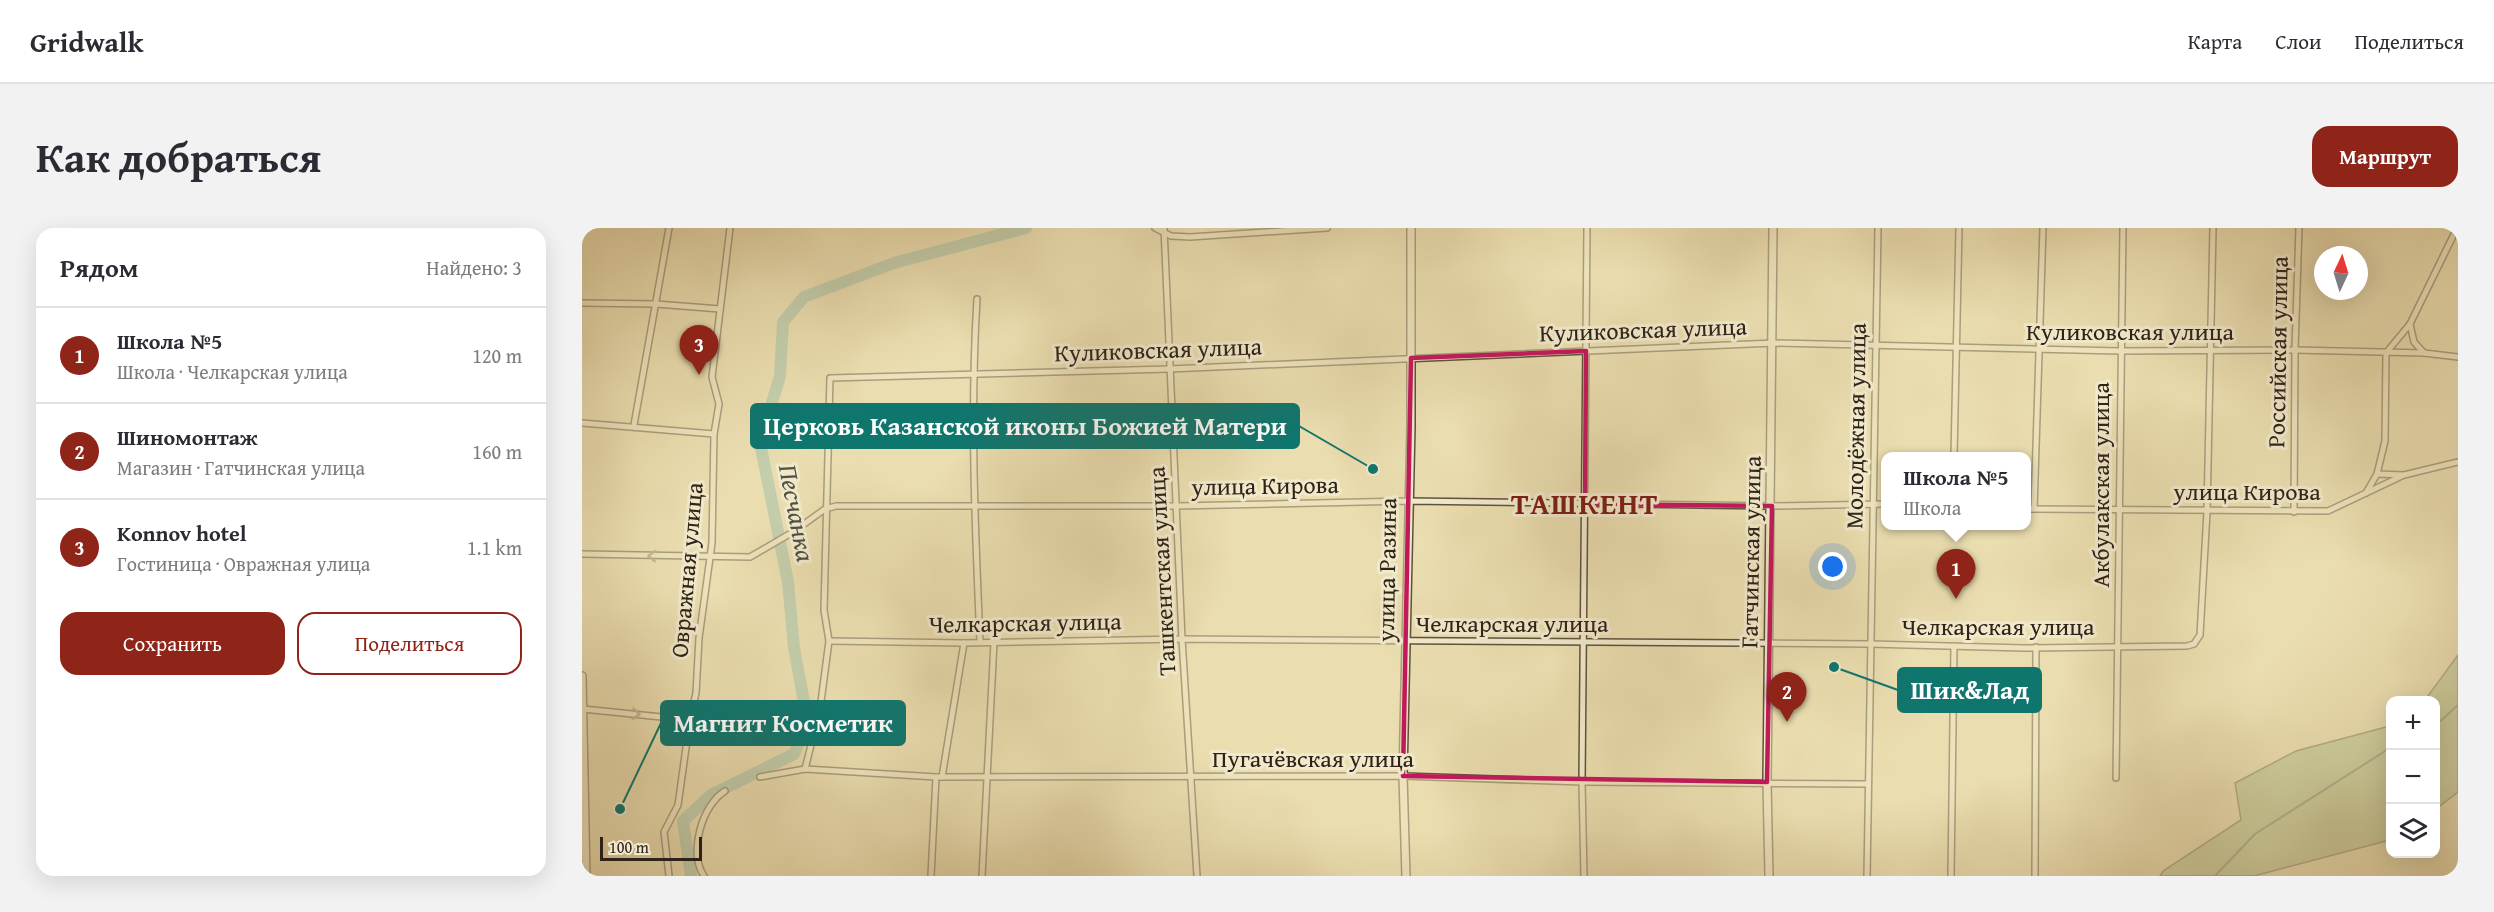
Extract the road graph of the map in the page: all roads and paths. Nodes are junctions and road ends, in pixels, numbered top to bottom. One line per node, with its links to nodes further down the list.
1 (669, 228): 18 (street)
2 (730, 228): 19 (street, Овражная улица)
3 (1155, 228): 15 (street)
4 (1327, 228): 15 (street)
5 (1411, 228): 32 (street, улица Разина)
6 (1587, 228): 26 (street)
7 (1773, 228): 21 (street, Гатчинская улица)
8 (1878, 228): 22 (street, Молодёжная улица)
9 (1959, 228): 23 (street)
10 (2043, 228): 24 (street)
11 (2122, 228): 27 (street, Акбулакская улица)
12 (2213, 228): 28 (street)
13 (2299, 228): 25 (street, Российская улица)
14 (2457, 228): 20 (street)
15 (1164, 231): 33 (street, Ташкентская улица)
16 (977, 299): 34 (street)
17 (582, 303): 18 (street)
18 (656, 304): 19 (street); 36 (street)
19 (720, 309): 37 (street, Овражная улица)
20 (2410, 324): 29 (street); 30 (street)
21 (1774, 343): 22 (street, Куликовская улица); 26 (street, Куликовская улица); 49 (street, Гатчинская улица)
22 (1875, 344): 23 (street, Куликовская улица); 45 (street, Молодёжная улица)
23 (1958, 347): 24 (street, Куликовская улица); 38 (street)
24 (2037, 349): 27 (street, Куликовская улица); 51 (street)
25 (2295, 350): 28 (street, Куликовская улица); 29 (street, Куликовская улица); 54 (street, Российская улица)
26 (1586, 351): 32 (street, Куликовская улица); 44 (street)
27 (2120, 351): 28 (street, Куликовская улица); 52 (street, Акбулакская улица)
28 (2209, 351): 53 (street)
29 (2386, 353): 30 (street, Куликовская улица); 40 (street)
30 (2424, 353): 31 (street, Куликовская улица)
31 (2458, 357)
32 (1411, 358): 33 (street, Куликовская улица); 43 (street, улица Разина)
33 (1169, 369): 34 (street, Куликовская улица); 48 (street, Ташкентская улица)
34 (973, 373): 47 (street); 50 (street, Куликовская улица)
35 (582, 423): 36 (street)
36 (634, 425): 37 (street)
37 (714, 434): 56 (street, Овражная улица)
38 (1954, 452)
39 (2458, 462): 41 (street, улица Кирова)
40 (2377, 474): 41 (street); 42 (street)
41 (2404, 475): 42 (street, улица Кирова)
42 (2366, 494): 54 (street, улица Кирова)
43 (1408, 501): 44 (street, улица Кирова); 48 (street, улица Кирова); 61 (street, улица Разина)
44 (1585, 504): 49 (street, улица Кирова); 63 (street)
45 (1872, 504): 46 (street, улица Кирова); 49 (street, улица Кирова); 65 (street, Молодёжная улица)
46 (1881, 504)
47 (974, 506): 48 (street, улица Кирова); 50 (street, улица Кирова); 59 (street)
48 (1177, 506): 57 (street, Ташкентская улица)
49 (1772, 506): 64 (street, Гатчинская улица)
50 (825, 509): 56 (street); 58 (street)
51 (2034, 509): 52 (street, улица Кирова)
52 (2121, 510): 53 (street, улица Кирова); 67 (street, Акбулакская улица)
53 (2207, 512): 54 (street, улица Кирова); 67 (street, Челкарская улица)
54 (2294, 512)
55 (582, 554): 56 (street, one-way to 55)
56 (710, 558): 71 (street, Овражная улица)
57 (1182, 639): 60 (street, Челкарская улица); 61 (street, Челкарская улица); 74 (street, Ташкентская улица)
58 (829, 641): 62 (street, Челкарская улица); 73 (street)
59 (980, 642): 60 (street, Челкарская улица); 62 (street, Челкарская улица)
60 (994, 642): 78 (street)
61 (1405, 642): 63 (street, Челкарская улица); 75 (street, улица Разина)
62 (964, 643): 77 (street)
63 (1584, 643): 64 (street, Челкарская улица); 80 (street)
64 (1769, 644): 65 (street, Челкарская улица); 81 (street, Гатчинская улица)
65 (1870, 644): 66 (street, Челкарская улица); 82 (street, Молодёжная улица)
66 (1954, 646): 68 (street, Челкарская улица); 94 (street)
67 (2117, 646): 68 (street, Челкарская улица); 79 (street, Акбулакская улица)
68 (2037, 647): 95 (street)
69 (582, 676): 70 (street)
70 (583, 709): 71 (street, one-way to 71); 84 (street)
71 (690, 719): 72 (street); 85 (street, Овражная улица)
72 (770, 728)
73 (805, 769): 76 (street, Пугачёвская улица); 77 (street, Пугачёвская улица)
74 (1190, 776): 75 (street, Пугачёвская улица); 78 (street, Пугачёвская улица); 89 (street, Ташкентская улица)
75 (1403, 776): 80 (street, Пугачёвская улица); 90 (street, улица Разина)
76 (760, 777)
77 (939, 777): 78 (street, Пугачёвская улица); 87 (street)
78 (989, 777): 88 (street)
79 (2116, 778)
80 (1582, 782): 81 (street, Пугачёвская улица); 91 (street)
81 (1767, 782): 82 (street, Пугачёвская улица); 92 (street, Гатчинская улица)
82 (1867, 784): 93 (street, Молодёжная улица)
83 (725, 791): 86 (street)
84 (586, 876)
85 (669, 876)
86 (704, 876)
87 (931, 876)
88 (982, 876)
89 (1197, 876)
90 (1406, 876)
91 (1584, 876)
92 (1769, 876)
93 (1867, 876)
94 (1951, 876)
95 (2035, 876)

